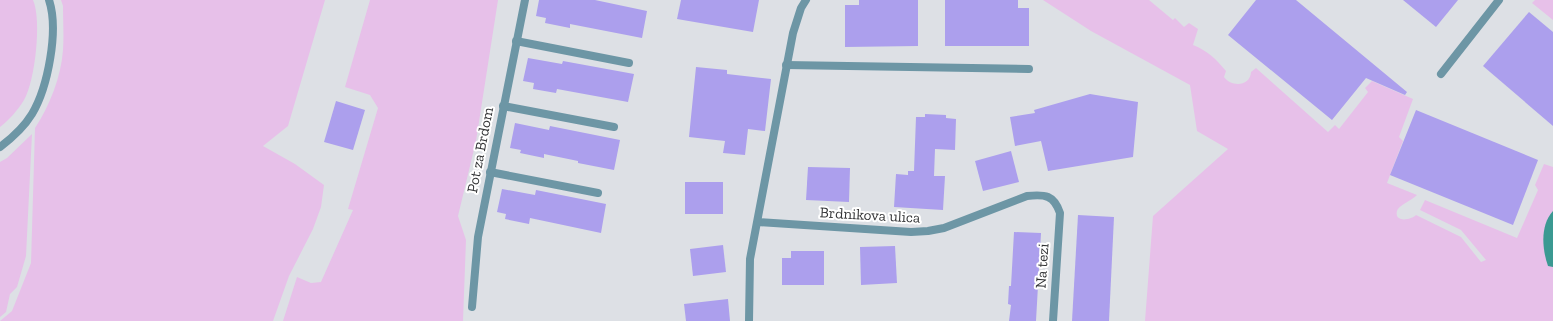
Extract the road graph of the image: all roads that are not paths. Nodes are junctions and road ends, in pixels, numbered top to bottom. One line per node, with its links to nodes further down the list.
1 (50, 0): 12 (street)
2 (525, 0): 5 (street, Pot za Brdom)
3 (806, 0): 7 (street)
4 (1499, 0): 9 (street)
5 (516, 41): 6 (street); 10 (street, Pot za Brdom)
6 (629, 63)
7 (786, 65): 8 (street); 16 (street)
8 (1030, 69)
9 (1441, 74)
10 (503, 106): 11 (street); 13 (street, Pot za Brdom)
11 (614, 127)
12 (0, 147)
13 (490, 172): 14 (street); 17 (street, Pot za Brdom)
14 (598, 193)
15 (1060, 213): 16 (street, Brdnikova ulica); 19 (street, Na tezi)
16 (758, 222): 18 (street)
17 (472, 307)
18 (749, 321)
19 (1052, 321)

